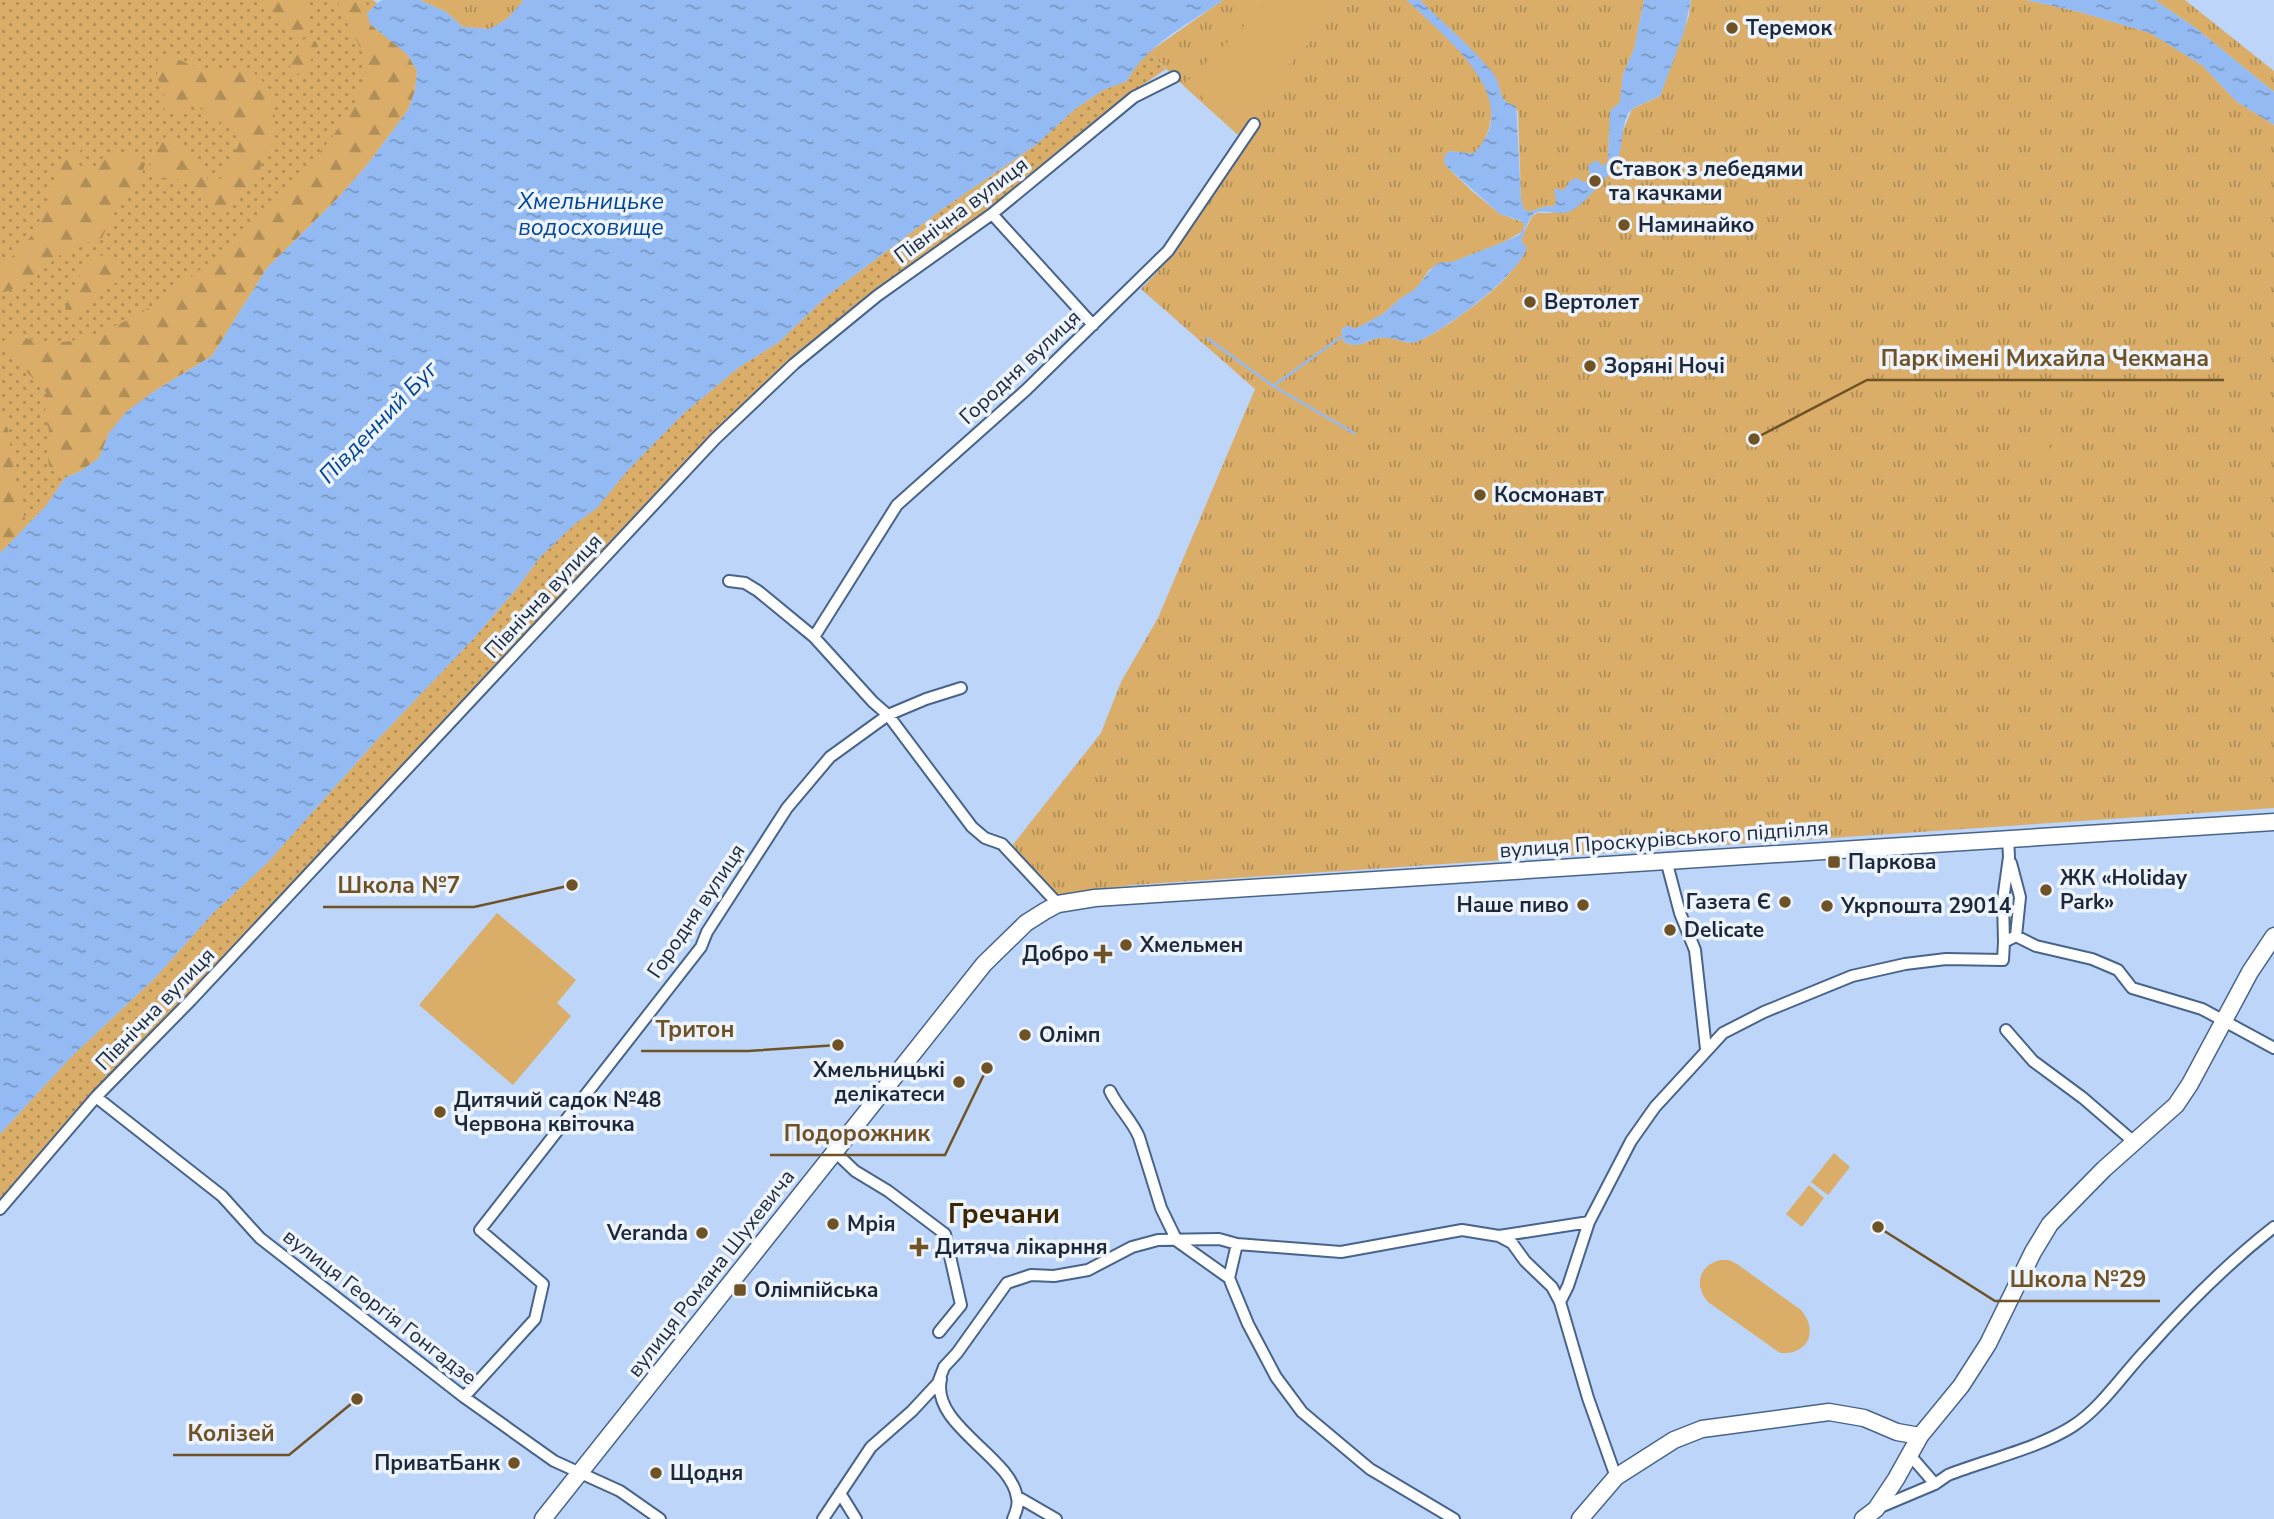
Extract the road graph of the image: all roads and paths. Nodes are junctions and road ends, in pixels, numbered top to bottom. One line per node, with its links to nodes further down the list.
1 (1174, 77): 3 (street, Північна вулиця)
2 (1254, 124): 4 (street, Городня вулиця)
3 (992, 214): 4 (street); 22 (street, Північна вулиця)
4 (1093, 326): 6 (street, Городня вулиця)
5 (729, 581): 6 (street)
6 (814, 637): 8 (street)
7 (961, 688): 8 (street)
8 (888, 715): 13 (street); 35 (street, Городня вулиця)
9 (2274, 822): 10 (main road, вулиця Проскурівського підпілля)
10 (2008, 838): 11 (street); 12 (main road, вулиця Проскурівського підпілля)
11 (2009, 857): 14 (street); 16 (street)
12 (1666, 860): 13 (main road, вулиця Проскурівського підпілля); 20 (street)
13 (1058, 904): 24 (main road, вулиця Романа Шухевича)
14 (2016, 936): 16 (street); 17 (street)
15 (2274, 936): 17 (main road)
16 (2004, 942): 20 (street)
17 (2223, 1019): 19 (street); 23 (main road)
18 (2006, 1030): 23 (street)
19 (2274, 1048)
20 (1706, 1049): 26 (street)
21 (1110, 1091): 29 (street)
22 (96, 1097): 25 (street, Північна вулиця); 35 (street, вулиця Георгія Гонгадзе)
23 (2134, 1142): 36 (main road)
24 (834, 1152): 33 (street); 38 (main road, вулиця Романа Шухевича)
25 (0, 1209)
26 (1589, 1222): 28 (street); 32 (street)
27 (2274, 1227): 40 (street)
28 (1499, 1236): 30 (street); 32 (street)
29 (1177, 1241): 30 (street); 31 (street); 34 (street)
30 (1237, 1244): 31 (street)
31 (1229, 1278): 50 (street)
32 (1560, 1302): 39 (street)
33 (939, 1332)
34 (944, 1367): 41 (street); 42 (street)
35 (464, 1397): 38 (street, вулиця Георгія Гонгадзе)
36 (1920, 1436): 37 (main road); 39 (main road)
37 (1909, 1454): 40 (street); 43 (main road)
38 (578, 1474): 44 (main road, вулиця Романа Шухевича); 45 (street, вулиця Георгія Гонгадзе)
39 (1616, 1477): 51 (main road)
40 (1935, 1484): 43 (street)
41 (839, 1493): 46 (street); 47 (street)
42 (1018, 1497): 48 (street); 49 (street)
43 (1869, 1514)
44 (543, 1519)
45 (660, 1519)
46 (823, 1519)
47 (856, 1519)
48 (1013, 1519)
49 (1056, 1519)
50 (1454, 1519)
51 (1580, 1519)

